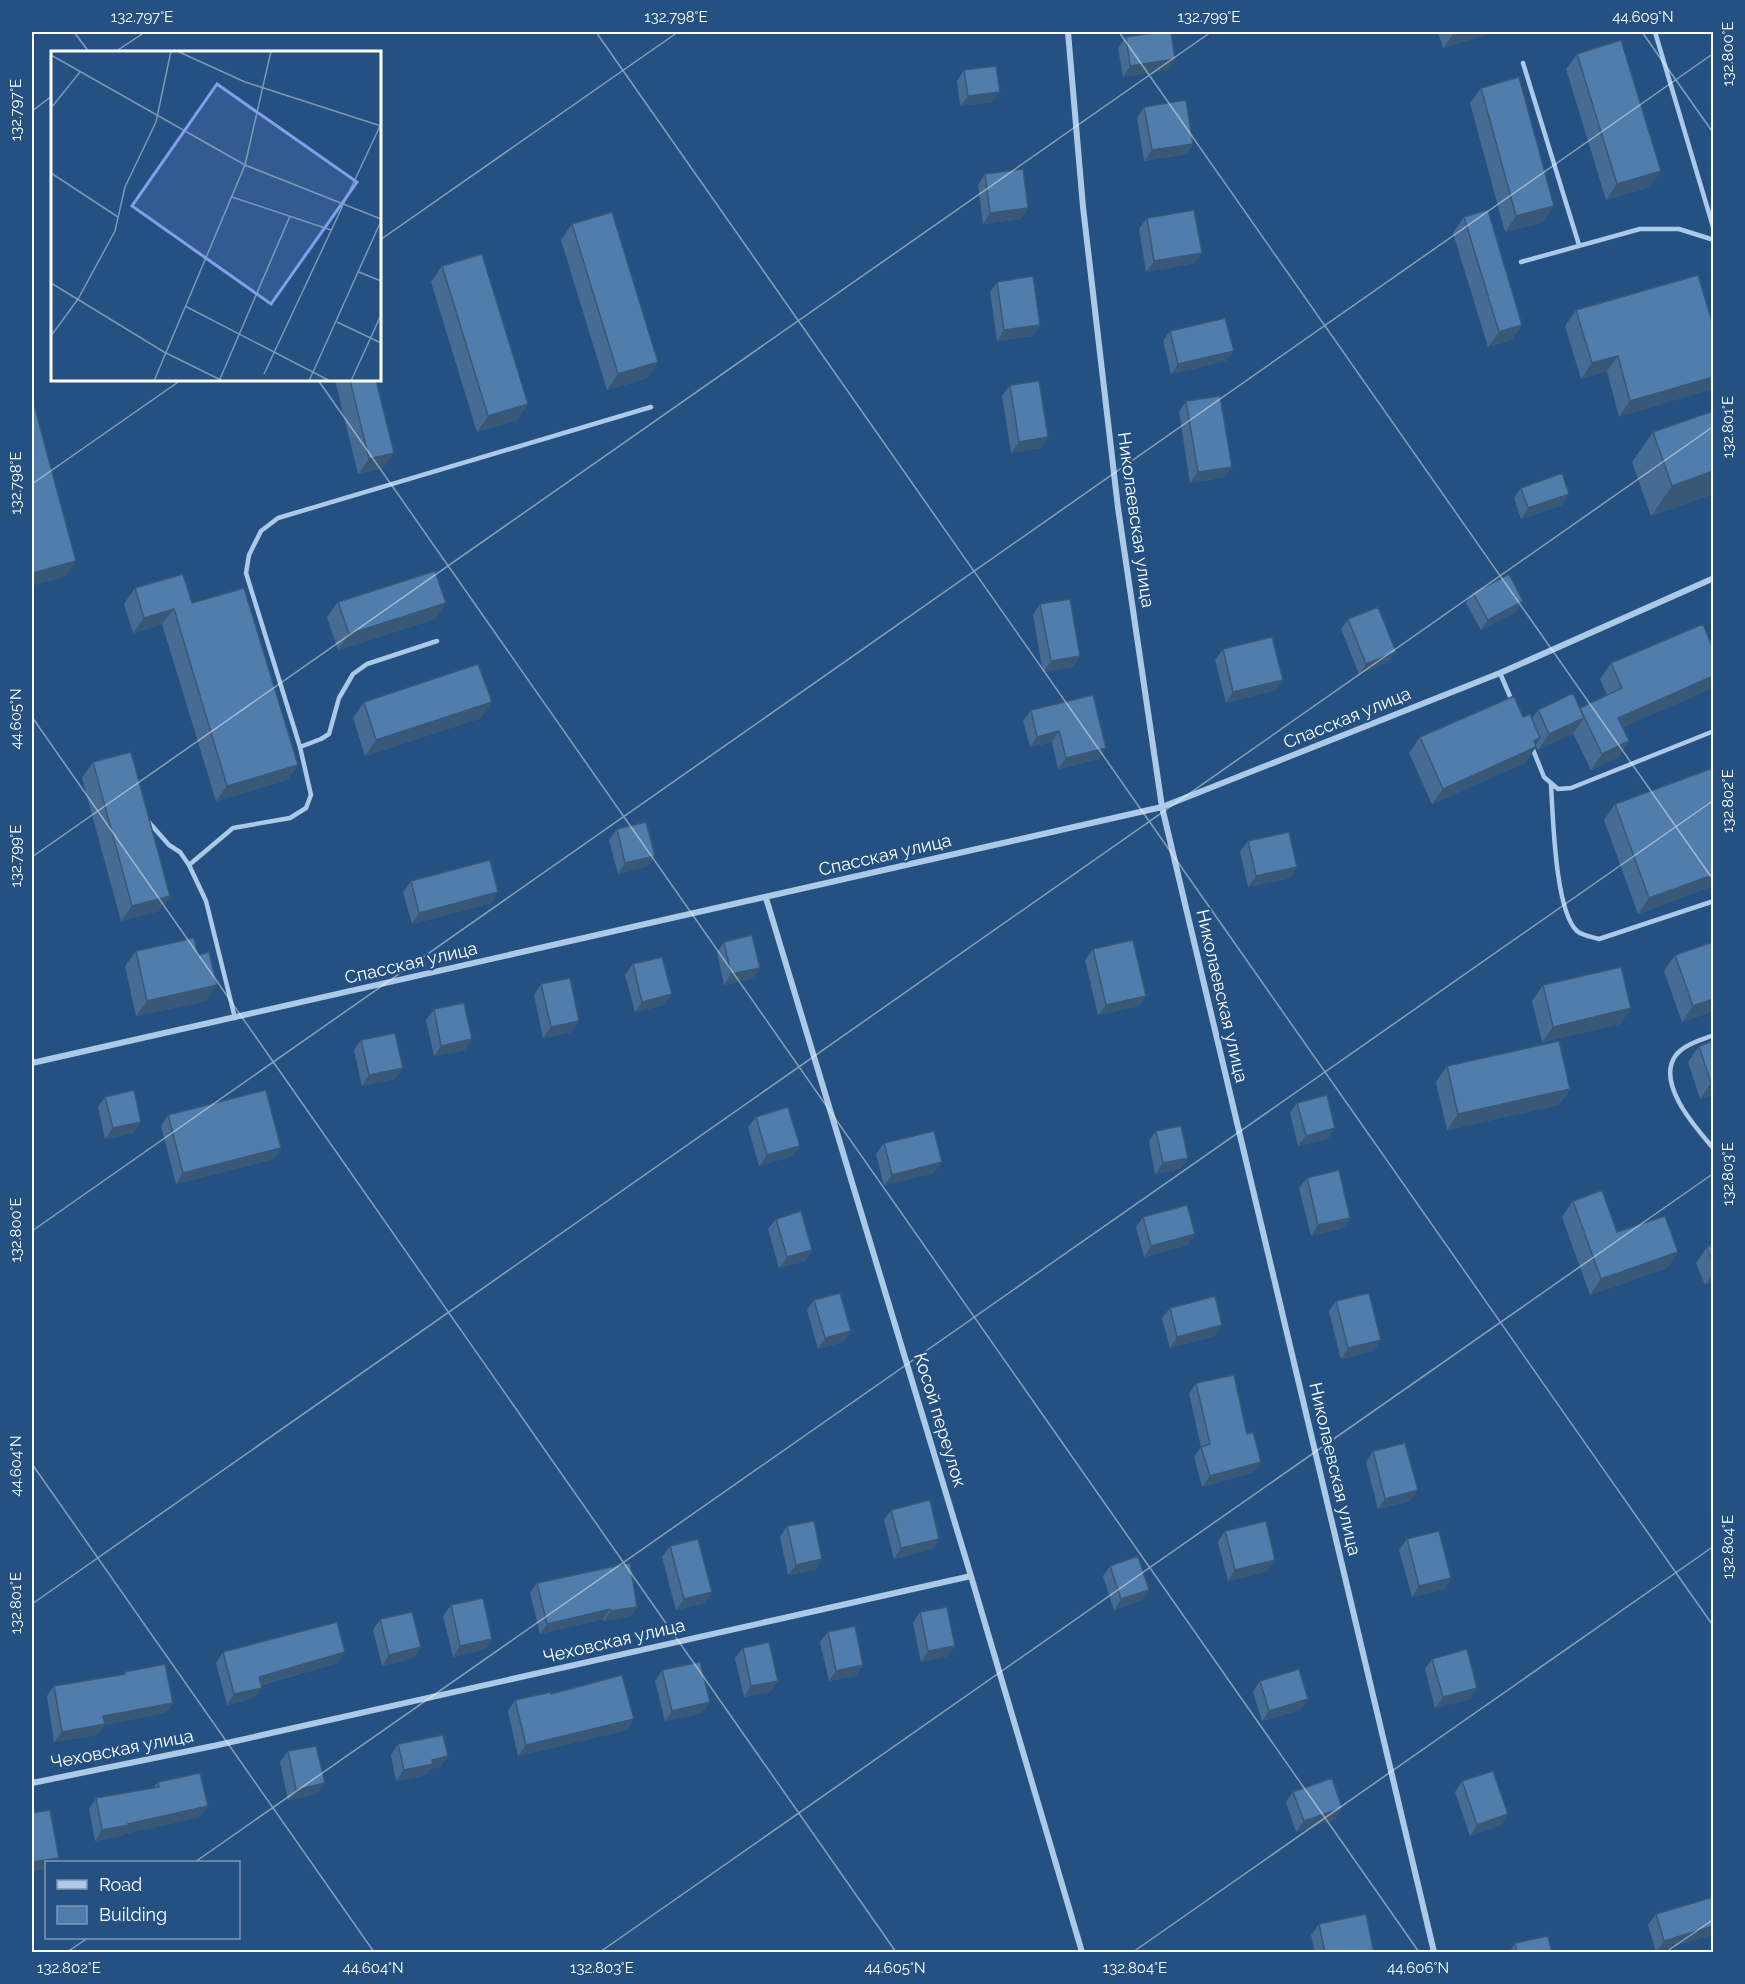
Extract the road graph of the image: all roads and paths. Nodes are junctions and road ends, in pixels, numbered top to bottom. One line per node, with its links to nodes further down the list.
1 (1068, 32): 17 (street, Николаевская улица)
2 (1656, 32): 4 (lane)
3 (1523, 63): 6 (lane)
4 (1713, 230)
5 (1713, 240): 6 (lane)
6 (1579, 245): 7 (lane)
7 (1521, 262)
8 (651, 407): 15 (lane)
9 (1713, 578): 11 (street, Спасская улица)
10 (436, 640): 15 (lane)
11 (1500, 673): 12 (lane); 17 (street, Спасская улица)
12 (1516, 710)
13 (1713, 731): 16 (lane)
14 (1528, 739): 16 (lane)
15 (300, 747): 19 (lane)
16 (1551, 785): 21 (lane)
17 (1162, 807): 20 (street, Спасская улица); 29 (street, Николаевская улица)
18 (146, 818): 19 (lane)
19 (189, 865): 22 (lane)
20 (766, 898): 22 (street, Спасская улица); 26 (street, Косой переулок)
21 (1713, 901)
22 (235, 1018): 24 (street, Спасская улица)
23 (1713, 1035): 25 (lane)
24 (32, 1064)
25 (1713, 1149)
26 (971, 1576): 27 (street, Чеховская улица); 28 (street, Косой переулок)
27 (32, 1783)
28 (1083, 1953)
29 (1434, 1953)

